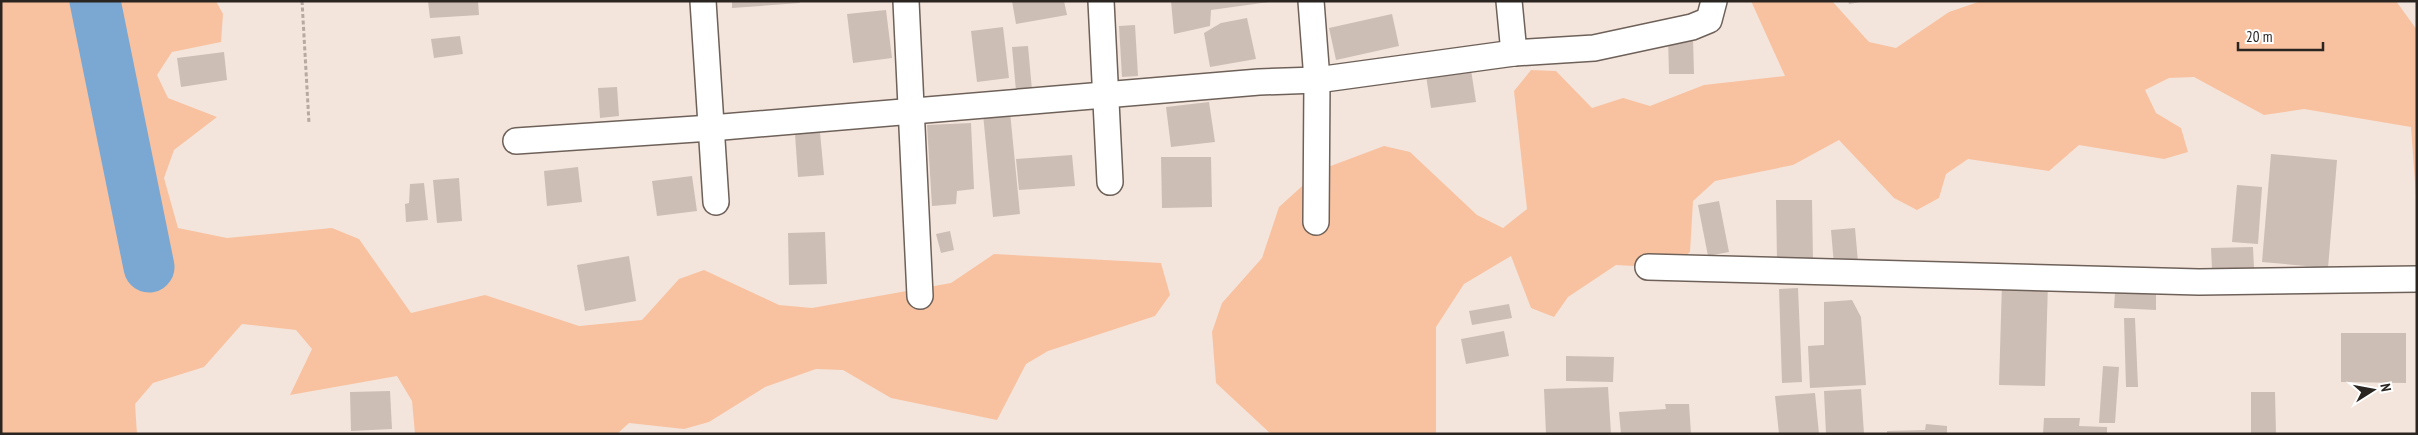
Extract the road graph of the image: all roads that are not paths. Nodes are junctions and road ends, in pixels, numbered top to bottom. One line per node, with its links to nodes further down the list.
1 (702, 1): 11 (street)
2 (906, 1): 10 (street)
3 (1101, 1): 9 (street)
4 (1311, 1): 8 (street)
5 (1509, 1): 7 (street)
6 (1714, 1): 7 (street)
7 (1514, 53): 8 (street)
8 (1317, 80): 9 (street); 15 (street)
9 (1105, 95): 10 (street); 13 (street)
10 (913, 111): 11 (street); 18 (street)
11 (711, 128): 12 (street); 14 (street)
12 (516, 141)
13 (1110, 182)
14 (716, 202)
15 (1316, 222)
16 (1648, 267): 17 (street)
17 (2417, 279)
18 (920, 296)

